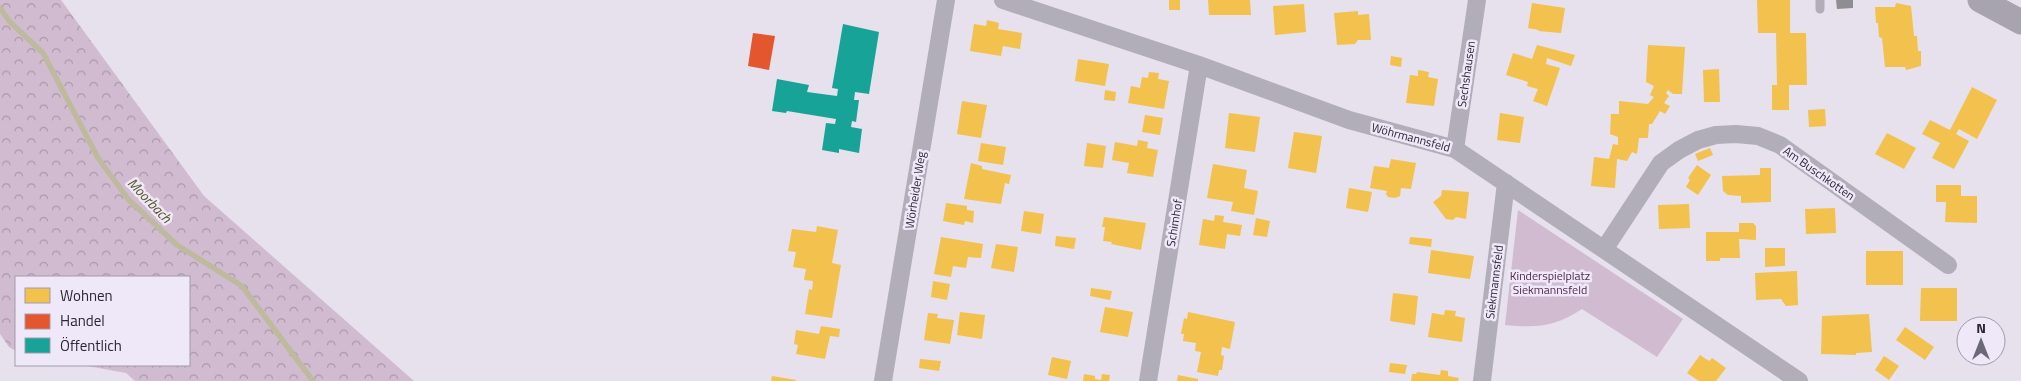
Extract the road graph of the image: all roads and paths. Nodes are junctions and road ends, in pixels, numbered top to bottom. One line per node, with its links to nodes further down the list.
1 (946, 0): 11 (street, Wörheider Weg)
2 (1003, 0): 6 (street, Wöhrmannsfeld)
3 (1477, 0): 7 (street, Sechshausen)
4 (1980, 0): 5 (main road)
5 (2021, 22)
6 (1200, 65): 7 (street, Wöhrmannsfeld); 12 (street, Schimhof)
7 (1455, 149): 8 (street, Wöhrmannsfeld)
8 (1506, 183): 9 (street, Wöhrmannsfeld); 13 (street, Siekmannsfeld)
9 (1605, 248): 10 (street, Am Buschkotten); 14 (street, Wöhrmannsfeld)
10 (1948, 265)
11 (883, 381)
12 (1148, 381)
13 (1482, 381)
14 (1799, 381)

